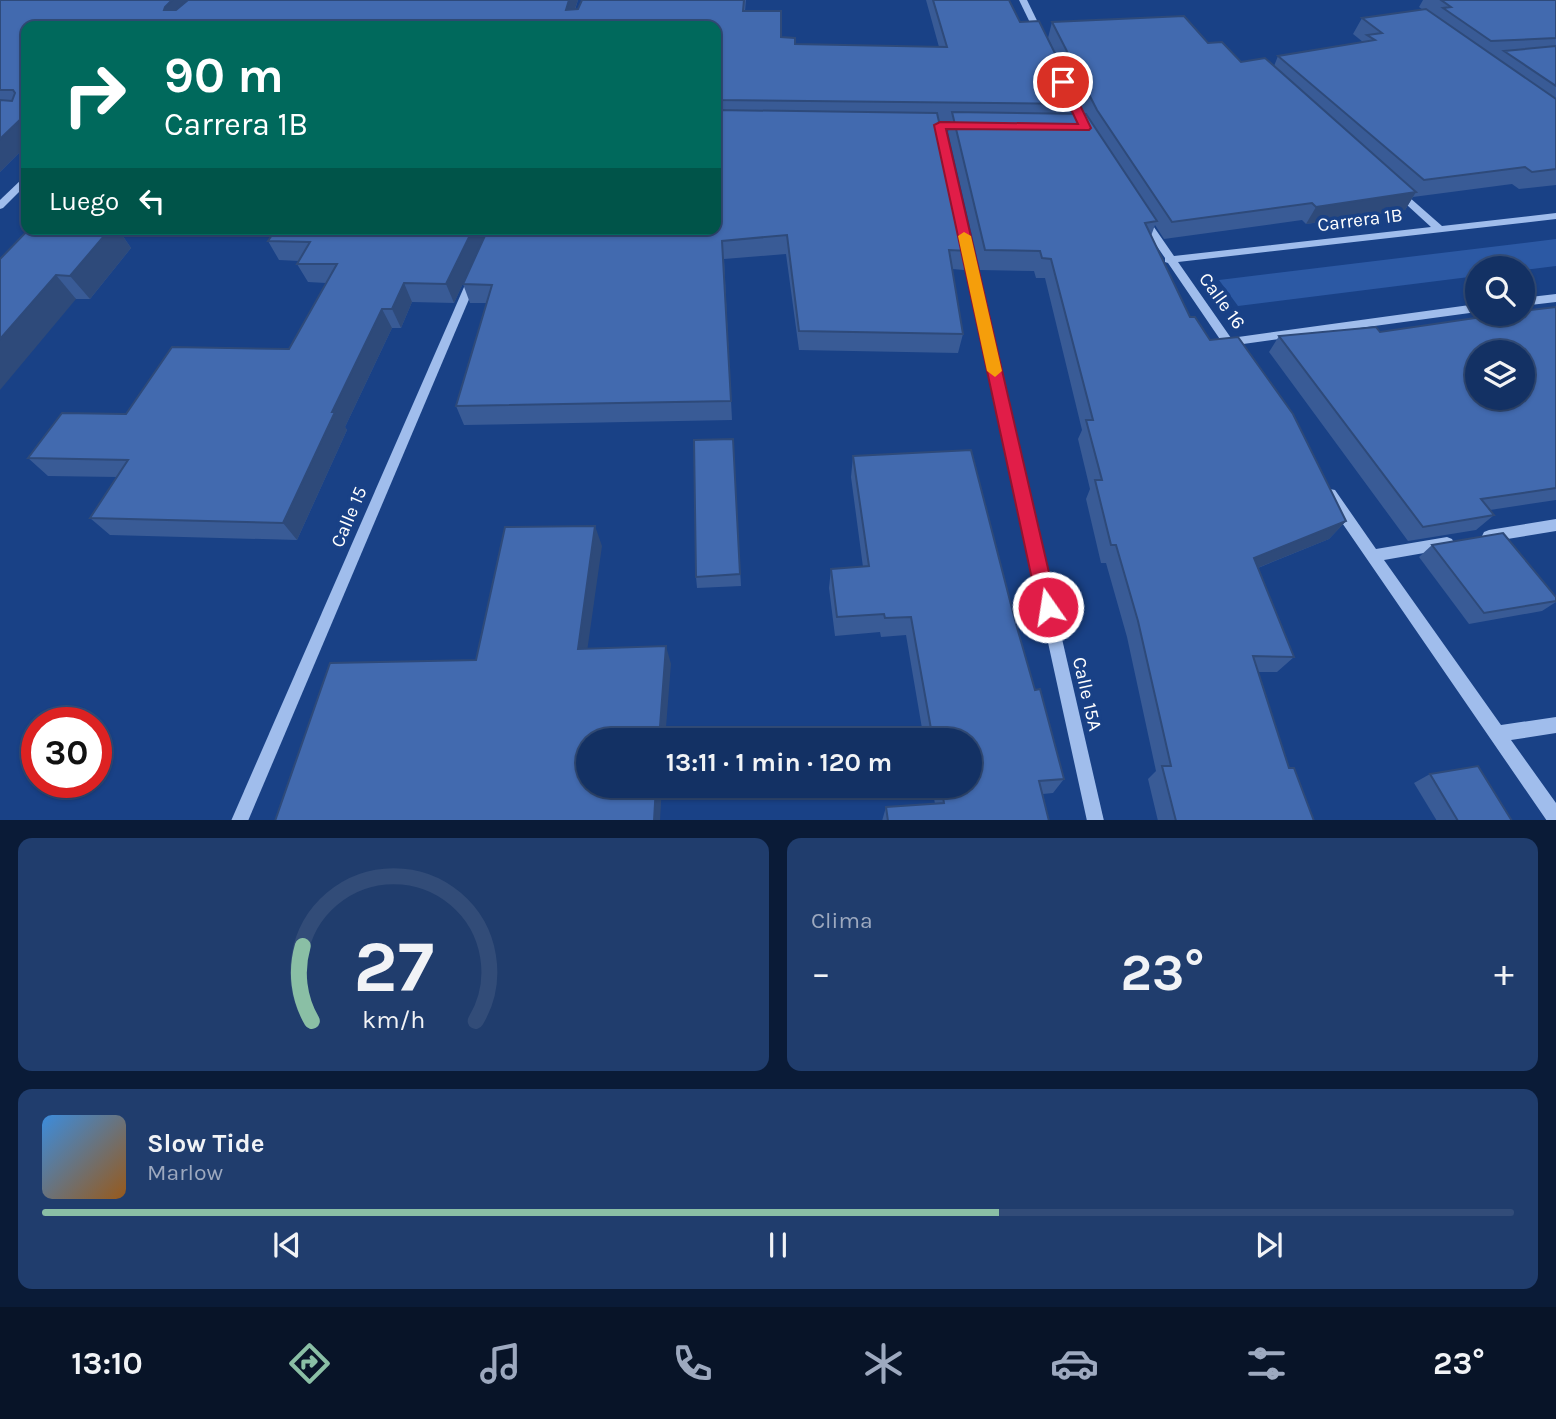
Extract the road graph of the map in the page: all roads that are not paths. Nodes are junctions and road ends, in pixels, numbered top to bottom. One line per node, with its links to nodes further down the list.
1 (1023, 0): 2 (street)
2 (1046, 46)
3 (912, 125): 4 (street)
4 (979, 126)
5 (1388, 184): 11 (street)
6 (21, 185): 7 (street)
7 (0, 206)
8 (1139, 213): 12 (street, Calle 16)
9 (1556, 216): 11 (street, Carrera 1B)
10 (961, 221): 26 (street, Calle 15A)
11 (1439, 229): 12 (street, Carrera 1B)
12 (1169, 260): 17 (street, Calle 16)
13 (478, 268): 25 (street, Calle 15)
14 (1556, 298): 15 (street)
15 (1535, 300)
16 (1465, 310): 17 (street)
17 (1228, 342): 18 (street, Calle 16)
18 (1243, 365)
19 (1321, 480): 21 (street)
20 (1556, 524): 21 (street)
21 (1372, 556): 23 (street)
22 (1556, 725): 23 (street)
23 (1498, 734): 24 (street)
24 (1556, 818)
25 (239, 820)
26 (1096, 820)

